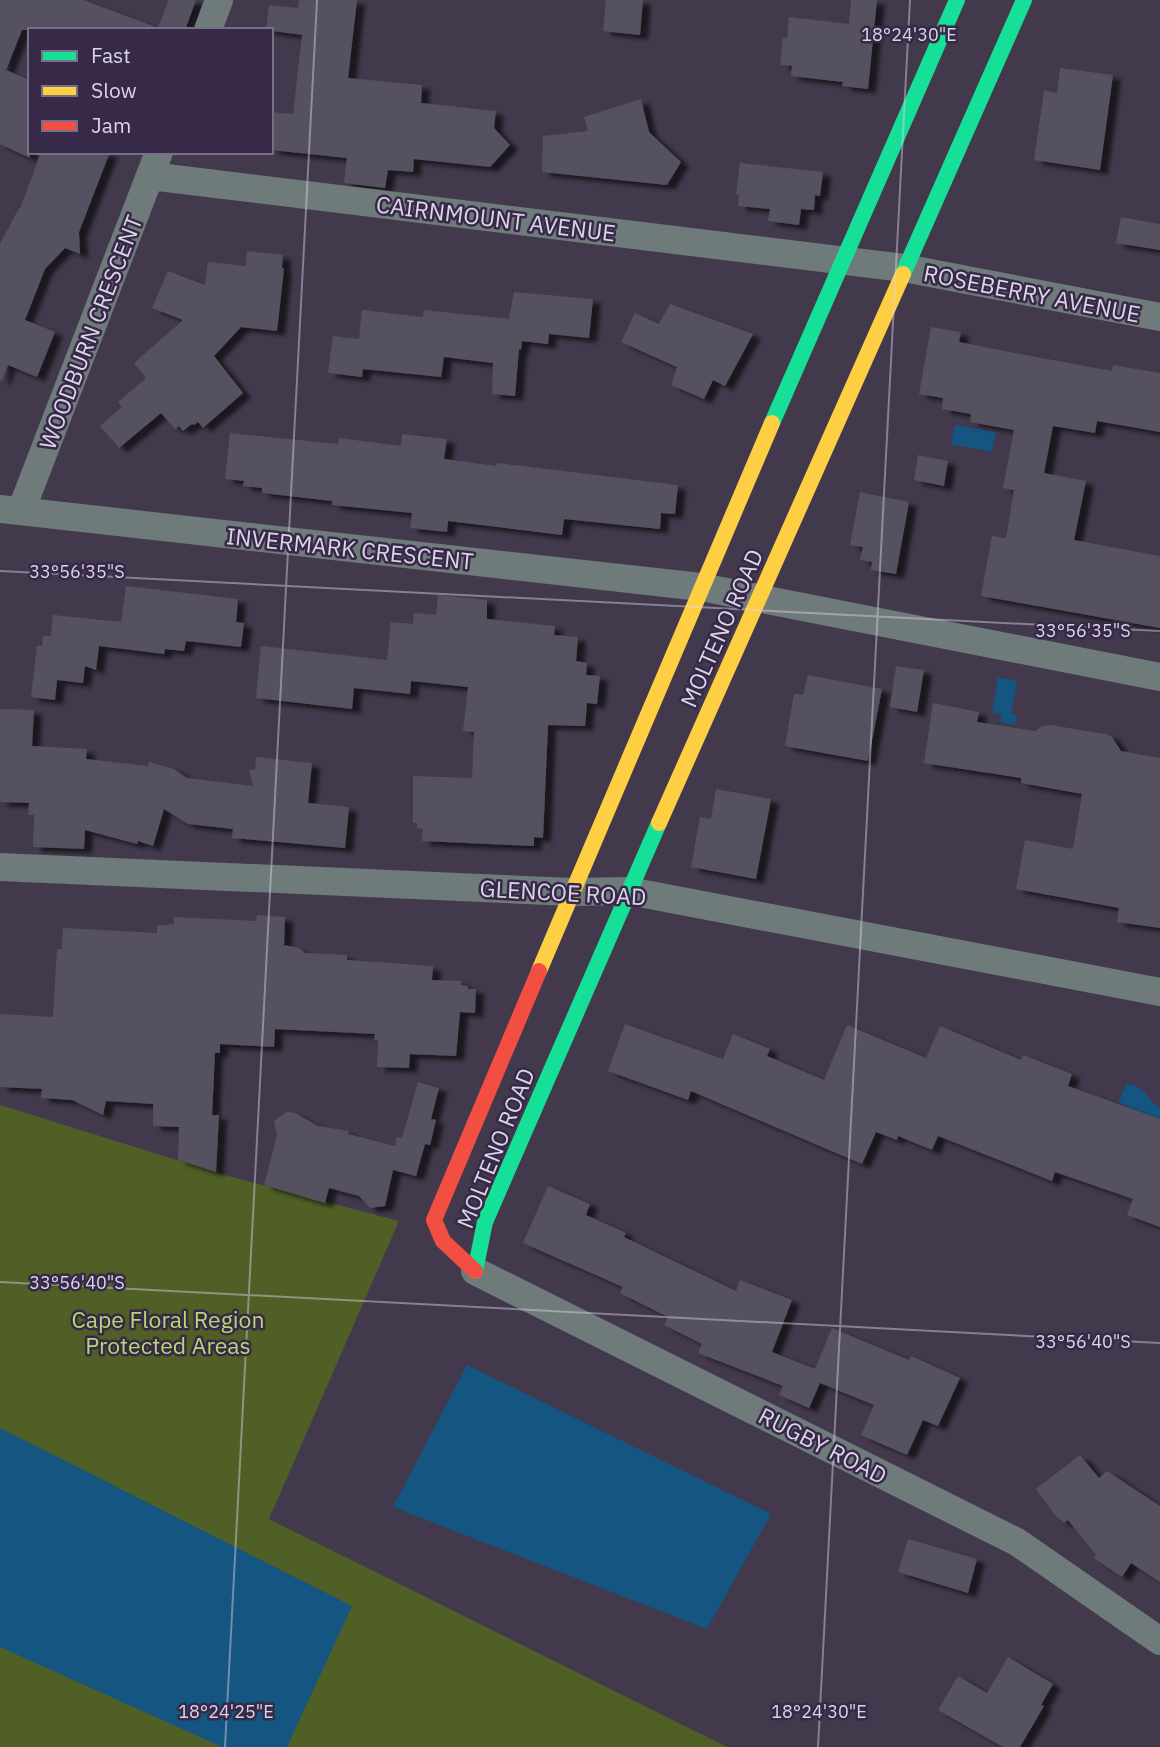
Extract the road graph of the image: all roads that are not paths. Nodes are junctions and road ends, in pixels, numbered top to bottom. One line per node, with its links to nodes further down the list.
1 (219, 0): 4 (street)
2 (957, 0): 6 (street, MOLTENO ROAD)
3 (1024, 0): 7 (street, MOLTENO ROAD)
4 (209, 28)
5 (155, 164): 6 (street, CAIRNMOUNT AVENUE); 9 (street, WOODBURN CRESCENT)
6 (843, 260): 7 (street, CAIRNMOUNT AVENUE); 10 (street, MOLTENO ROAD)
7 (904, 268): 8 (street, ROSEBERRY AVENUE); 11 (street, MOLTENO ROAD)
8 (1160, 317)
9 (11, 510): 10 (street, INVERMARK CRESCENT)
10 (701, 587): 11 (street, INVERMARK CRESCENT); 15 (street, MOLTENO ROAD)
11 (759, 599): 12 (street, INVERMARK CRESCENT); 14 (street, MOLTENO ROAD)
12 (1160, 677)
13 (0, 867): 15 (street, GLENCOE ROAD)
14 (629, 891): 15 (street, GLENCOE ROAD); 16 (street, GLENCOE ROAD); 17 (street, MOLTENO ROAD)
15 (572, 892): 17 (street, MOLTENO ROAD)
16 (1160, 992)
17 (475, 1271): 18 (street, RUGBY ROAD)
18 (1160, 1641)

